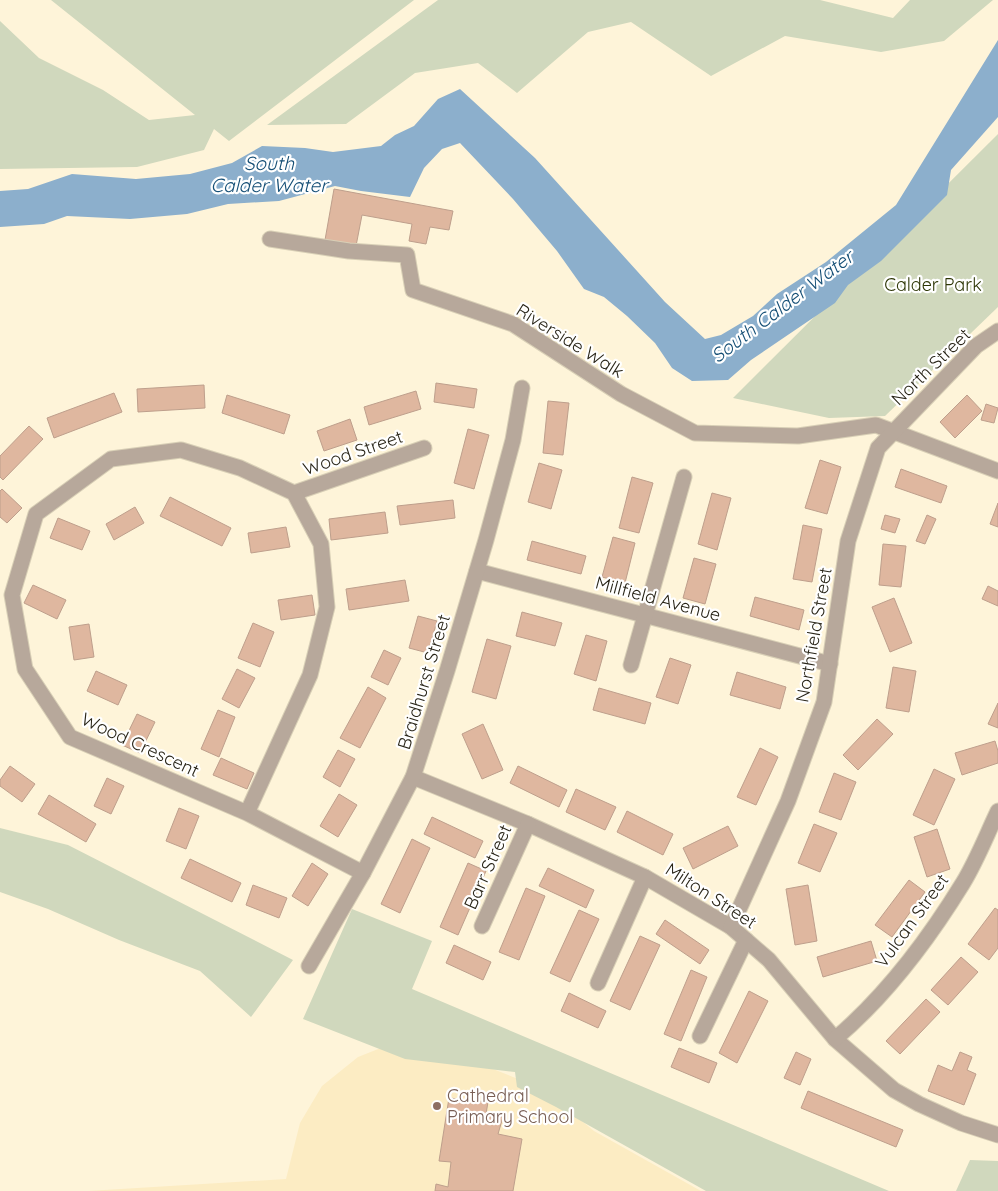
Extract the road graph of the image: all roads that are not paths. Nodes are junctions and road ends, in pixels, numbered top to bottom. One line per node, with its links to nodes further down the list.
1 (270, 239): 4 (street, Riverside Walk)
2 (998, 331): 4 (street, North Street)
3 (522, 388): 9 (street, Braidhurst Street)
4 (891, 432): 6 (street); 11 (street, Northfield Street)
5 (424, 448): 8 (street, Wood Street)
6 (998, 471)
7 (684, 477): 10 (street)
8 (294, 493): 15 (street); 15 (street, Wood Crescent)
9 (477, 571): 10 (street, Millfield Avenue); 13 (street, Braidhurst Street)
10 (645, 615): 11 (street, Millfield Avenue); 12 (street)
11 (830, 664): 20 (street, Northfield Street)
12 (631, 665)
13 (413, 777): 16 (street, Milton Street); 17 (street, Braidhurst Street)
14 (998, 811): 25 (street, Vulcan Street)
15 (247, 813): 17 (street, Wood Crescent)
16 (528, 824): 18 (street, Milton Street); 19 (street, Barr Street)
17 (363, 872): 22 (street, Braidhurst Street)
18 (645, 877): 20 (street, Milton Street); 23 (street)
19 (482, 926)
20 (731, 928): 21 (street, Milton Street)
21 (746, 940): 24 (street); 25 (street, Milton Street)
22 (310, 966)
23 (598, 983)
24 (700, 1036)
25 (835, 1038): 26 (street, Milton Street)
26 (998, 1135)

